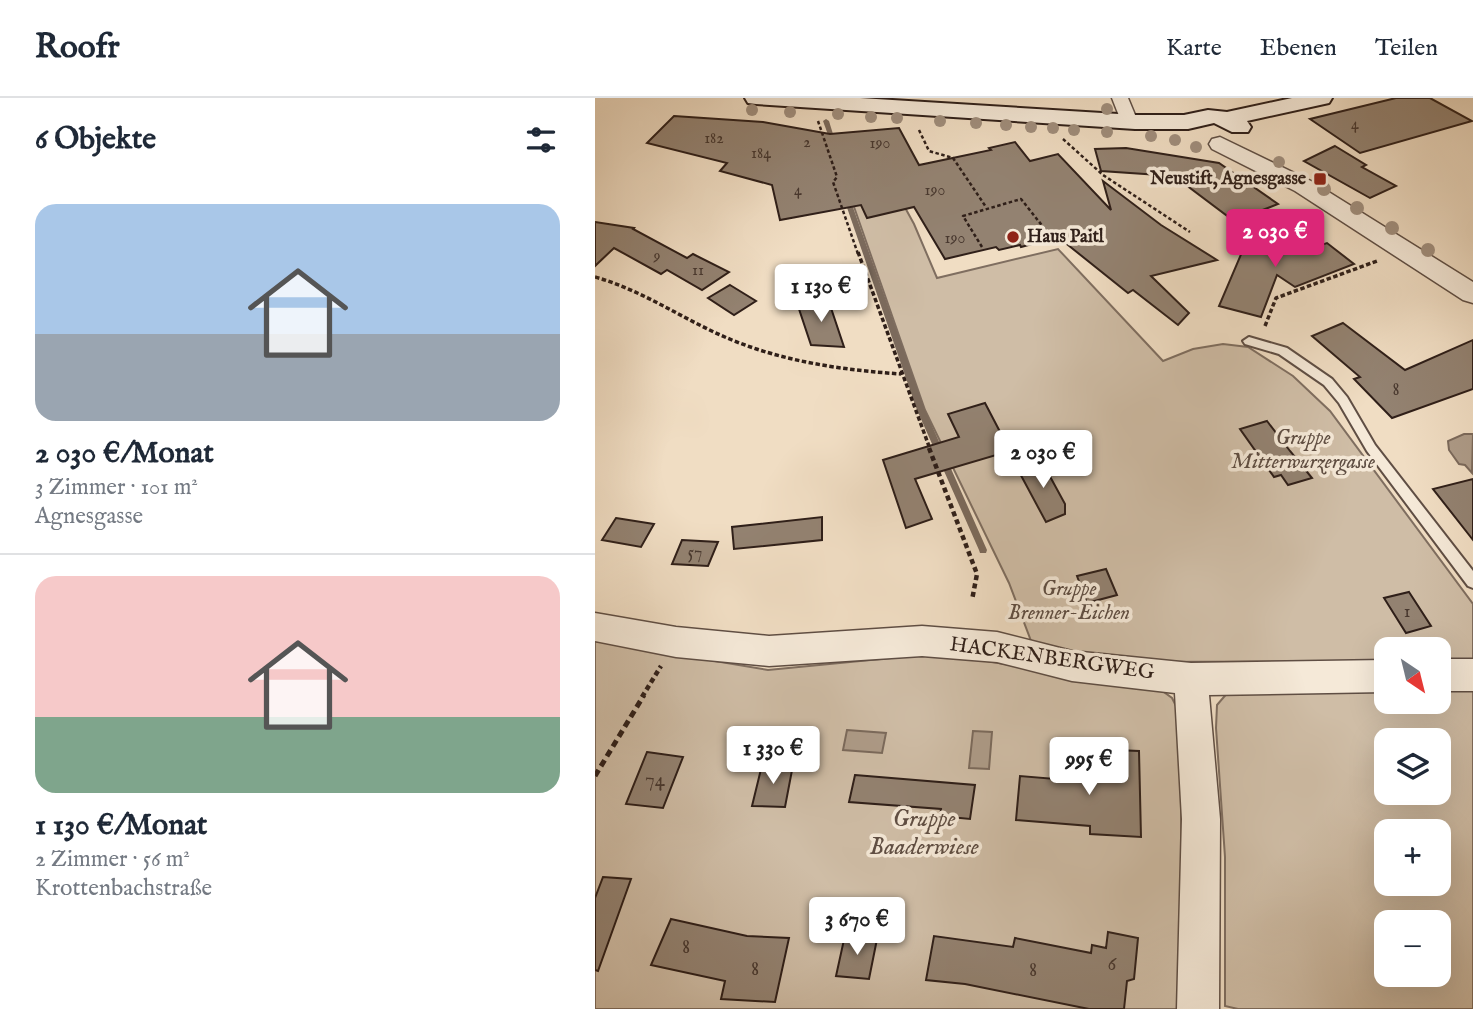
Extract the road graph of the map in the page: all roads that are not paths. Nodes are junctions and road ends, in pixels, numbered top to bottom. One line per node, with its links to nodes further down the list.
1 (756, 98): 4 (main road)
2 (1120, 98): 4 (street)
3 (1310, 101): 5 (main road)
4 (1132, 122): 5 (main road)
5 (1231, 132): 6 (street)
6 (1473, 294)
7 (1254, 342): 8 (lane)
8 (1473, 582)
9 (595, 627): 13 (street, HACKENBERGWEG)
10 (1451, 675): 11 (street)
11 (1473, 675)
12 (1374, 676): 13 (street, HACKENBERGWEG)
13 (1191, 679): 14 (street)
14 (1198, 1009)

